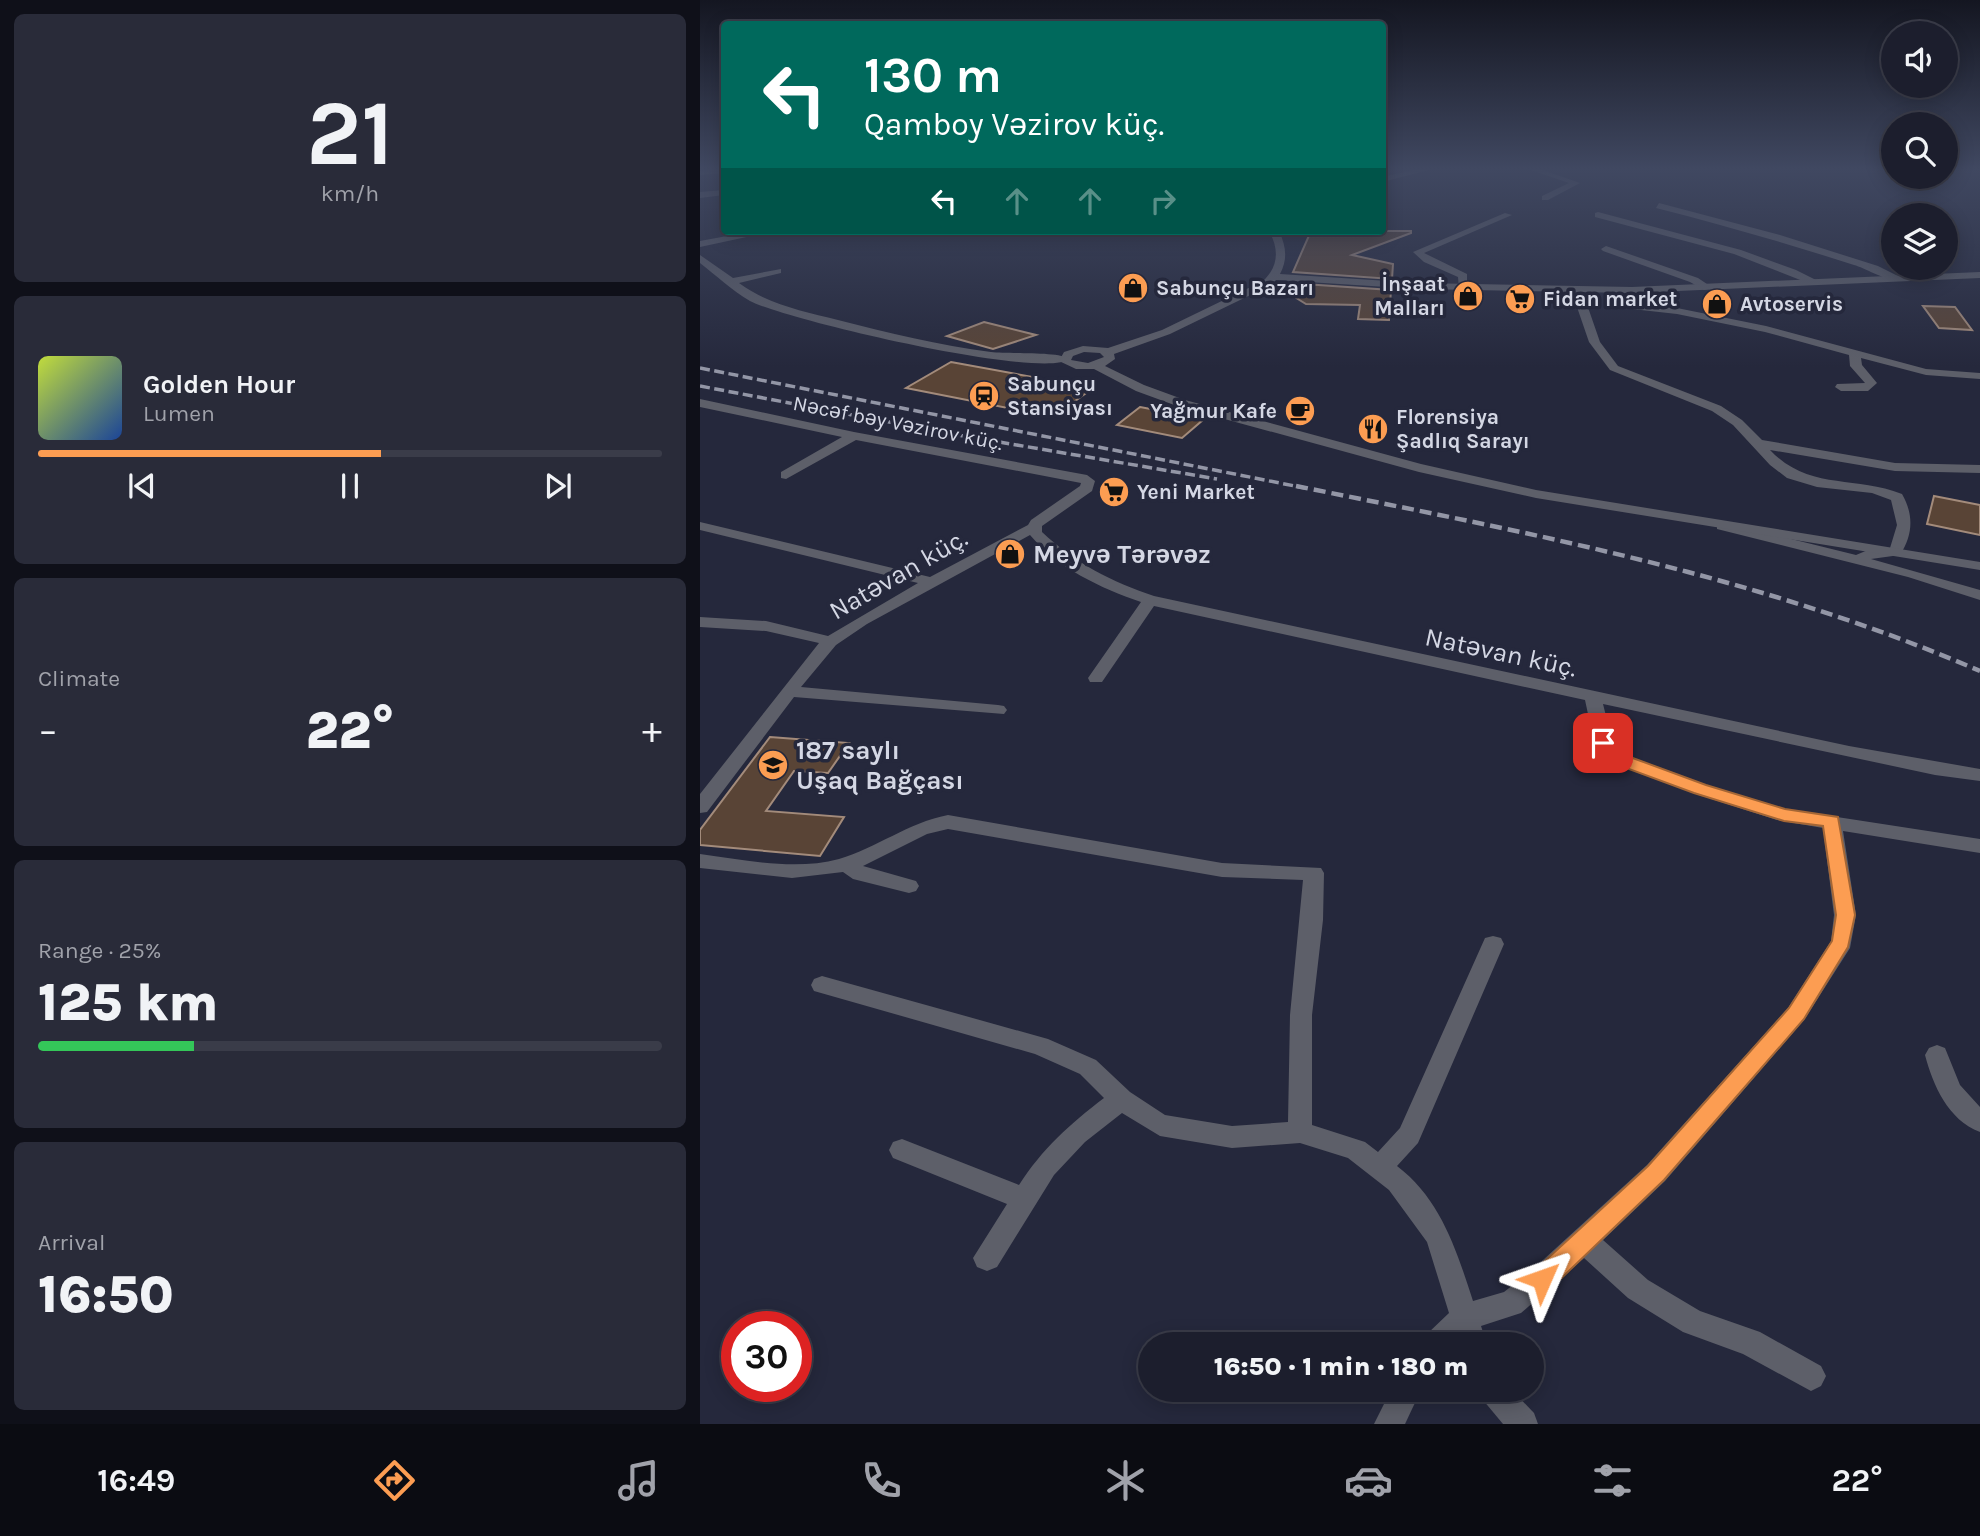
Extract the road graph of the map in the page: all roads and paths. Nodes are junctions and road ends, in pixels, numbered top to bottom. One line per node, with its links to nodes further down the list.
1 (1461, 234): 17 (street)
2 (1673, 234): 16 (street)
3 (1767, 234): 10 (street)
4 (748, 235): 6 (street)
5 (1276, 235): 13 (street)
6 (700, 244)
7 (1606, 249): 18 (street)
8 (700, 258): 15 (street)
9 (778, 271): 15 (street)
10 (1881, 271)
11 (1980, 275): 12 (street)
12 (1958, 276)
13 (1274, 277): 17 (street); 21 (street)
14 (1881, 280): 16 (street)
15 (729, 282): 23 (street)
16 (1816, 282): 18 (street)
17 (1463, 287): 19 (street)
18 (1708, 288): 20 (street)
19 (1577, 290): 20 (street); 30 (street)
20 (1611, 290): 22 (street)
21 (1108, 352): 23 (street); 24 (street)
22 (1855, 354): 25 (street); 26 (street)
23 (1064, 359): 24 (street)
24 (1096, 365): 34 (street)
25 (1980, 376)
26 (1842, 387)
27 (706, 405): 28 (street); 29 (street, Nəcəf bəy Vəzirov küç.)
28 (700, 414)
29 (854, 436): 32 (street); 33 (street, Nəcəf bəy Vəzirov küç.)
30 (1760, 444): 31 (street); 37 (street)
31 (1980, 469)
32 (786, 475)
33 (1088, 481): 36 (street, Natəvan küç.)
34 (1716, 524): 37 (street); 38 (street)
35 (700, 526): 40 (street)
36 (1033, 528): 40 (street, Natəvan küç.); 42 (street, Natəvan küç.)
37 (1895, 552): 38 (street); 39 (street)
38 (1858, 561): 41 (street)
39 (1980, 566)
40 (933, 582): 44 (street, Natəvan küç.)
41 (1980, 595)
42 (1150, 600): 45 (street); 47 (street, Natəvan küç.)
43 (700, 622): 44 (street, Natəvan küç.)
44 (830, 642): 46 (street)
45 (1096, 678)
46 (789, 691): 48 (street); 50 (street)
47 (1592, 696): 49 (street, Natəvan küç.); 51 (street)
48 (998, 710)
49 (1980, 775)
50 (700, 807)
51 (1832, 821): 52 (street); 65 (street)
52 (1980, 846)
53 (700, 861): 54 (street)
54 (846, 864): 55 (street); 61 (street)
55 (909, 886)
56 (1493, 944): 63 (street)
57 (822, 985): 59 (street)
58 (1937, 1055): 60 (street)
59 (1121, 1099): 61 (street); 64 (street)
60 (1980, 1121)
61 (1300, 1132): 63 (street)
62 (902, 1150): 64 (street)
63 (1380, 1168): 67 (street)
64 (1025, 1199): 66 (street)
65 (1584, 1240): 67 (street); 70 (street)
66 (987, 1258)
67 (1464, 1317): 68 (street); 69 (street)
68 (1449, 1332)
69 (1469, 1332)
70 (1811, 1376)
71 (1400, 1402): 73 (street)
72 (1504, 1402): 74 (street)
73 (1389, 1424)
74 (1523, 1424)

